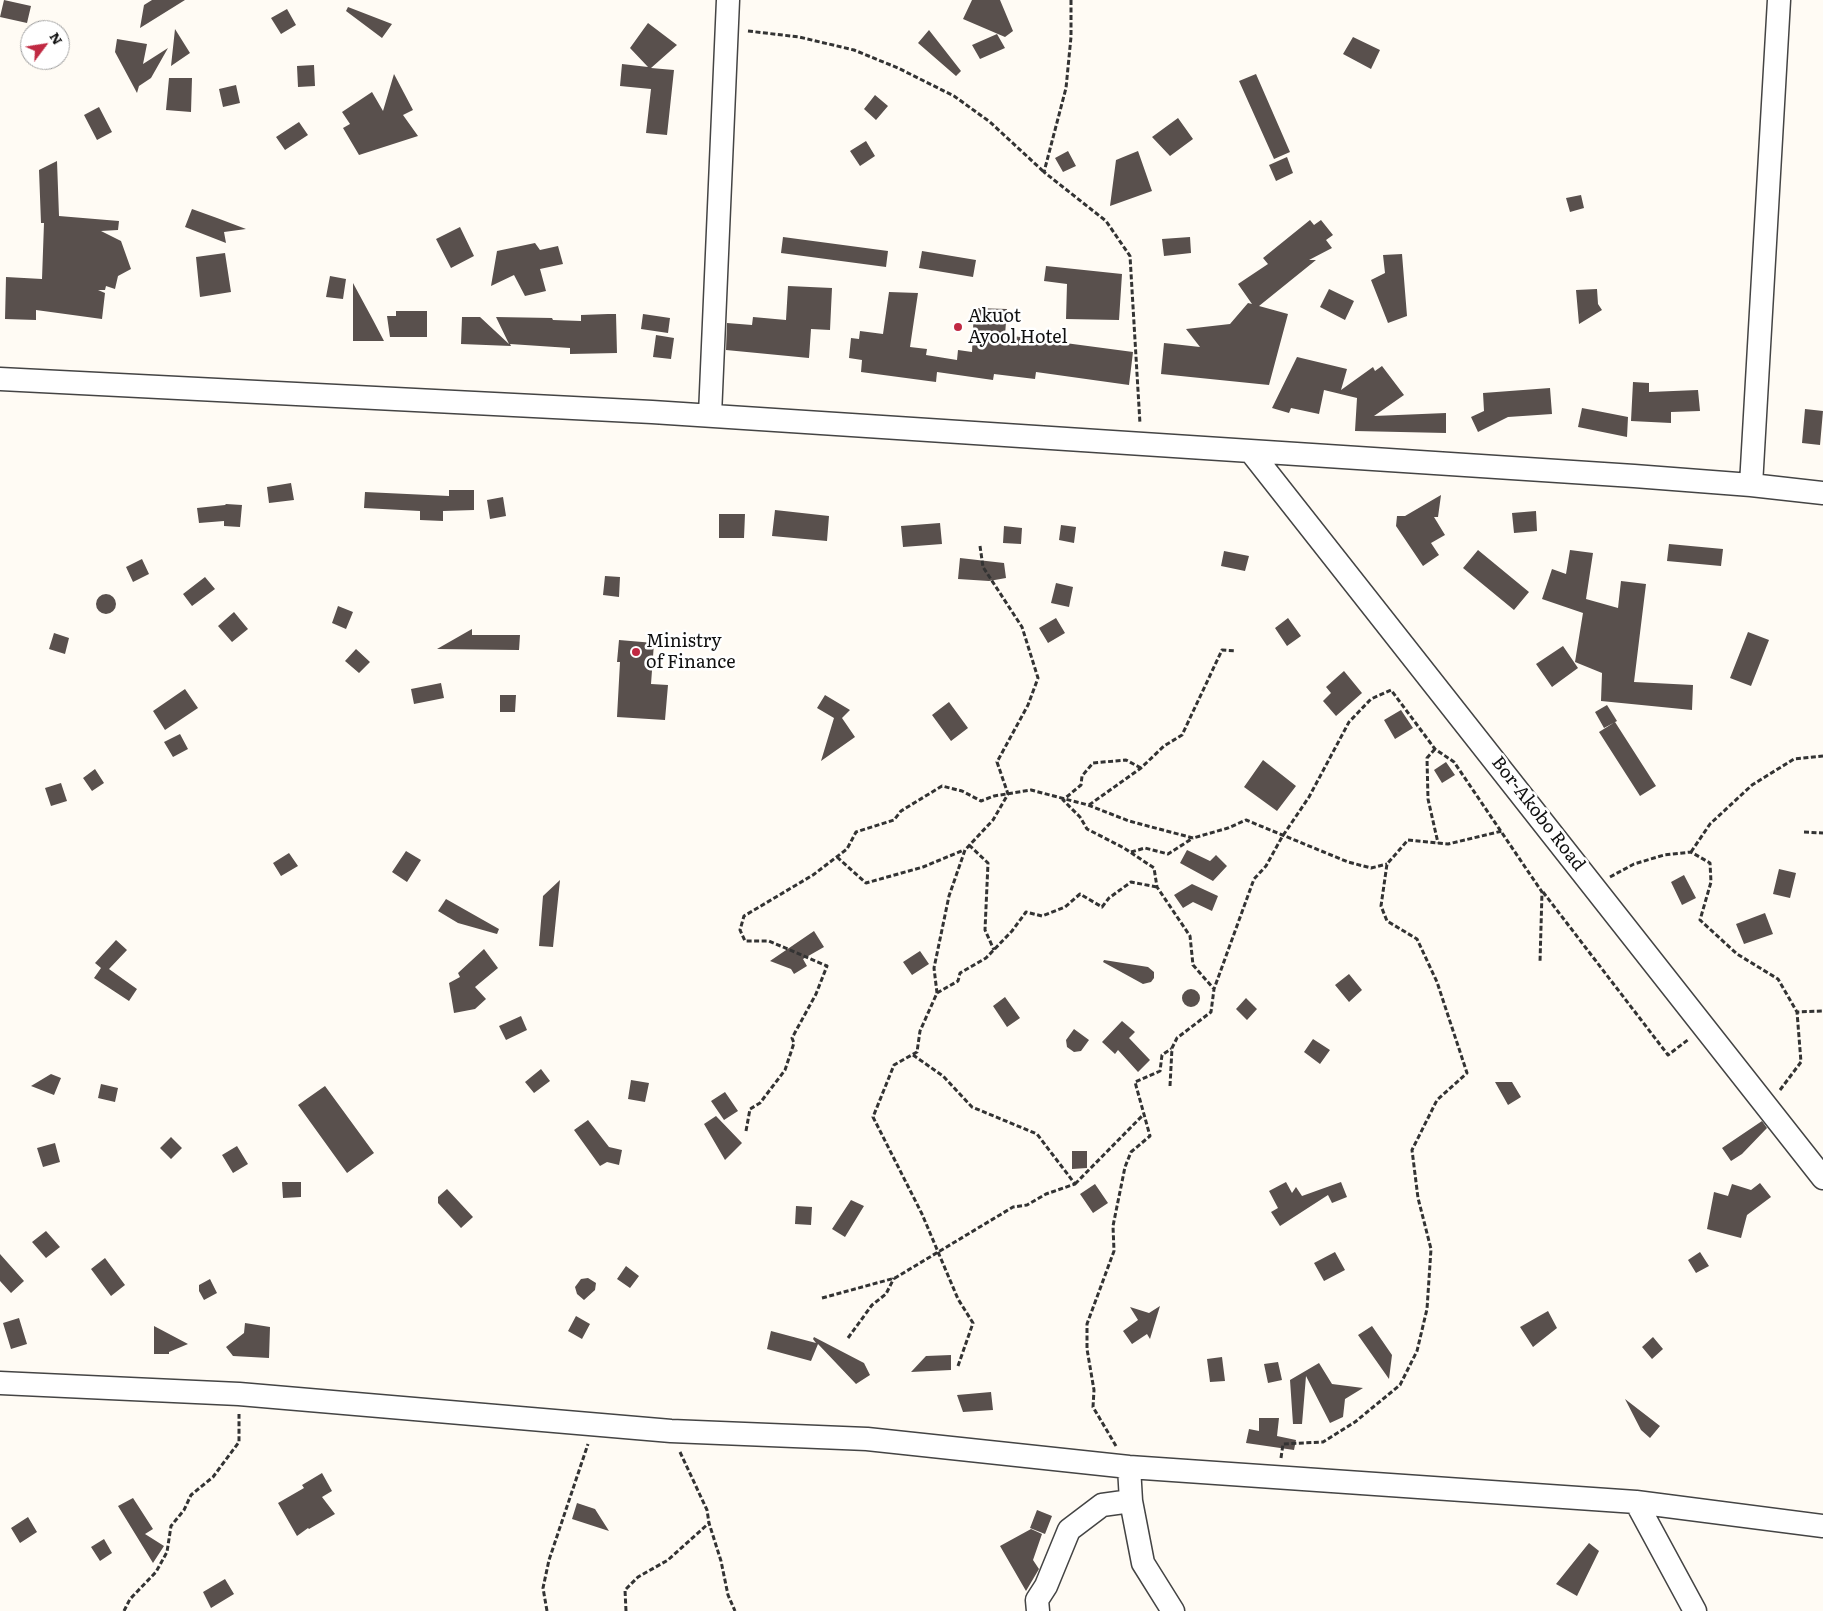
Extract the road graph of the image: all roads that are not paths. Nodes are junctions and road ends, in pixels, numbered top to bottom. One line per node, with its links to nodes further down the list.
1 (728, 0): 4 (street)
2 (1779, 0): 6 (street)
3 (0, 379): 4 (street)
4 (710, 415): 5 (street)
5 (1251, 452): 6 (street); 8 (street, Bor-Akobo Road)
6 (1751, 484): 7 (street)
7 (1823, 493)
8 (1823, 1178)
9 (0, 1383): 10 (street)
10 (1129, 1467): 11 (street); 12 (street)
11 (1131, 1501): 14 (street); 15 (street)
12 (1636, 1502): 13 (street); 16 (street)
13 (1823, 1526)
14 (1038, 1611)
15 (1173, 1611)
16 (1695, 1611)

